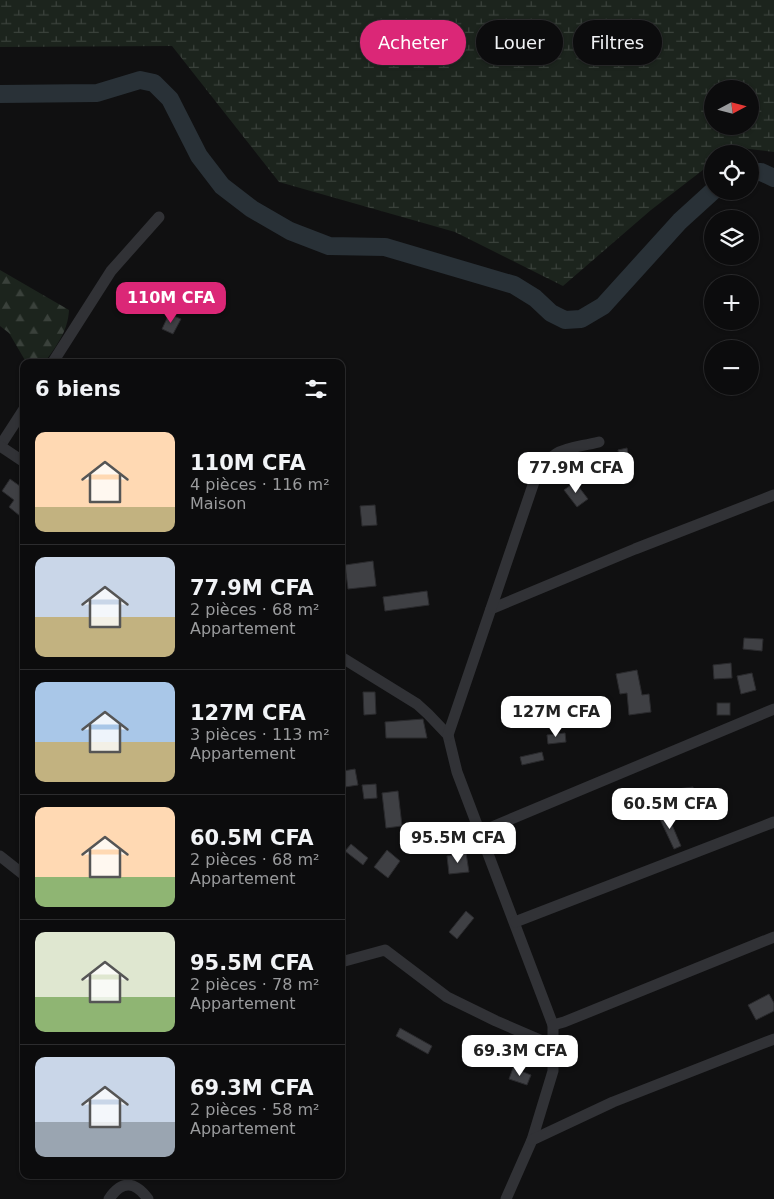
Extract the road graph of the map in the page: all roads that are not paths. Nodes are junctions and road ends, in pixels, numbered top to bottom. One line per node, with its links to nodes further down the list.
1 (159, 216): 2 (street)
2 (55, 359)
3 (20, 415): 5 (street)
4 (600, 442): 8 (street)
5 (0, 446): 6 (street)
6 (20, 459)
7 (774, 495): 8 (street)
8 (491, 609): 11 (street)
9 (345, 659): 11 (street)
10 (774, 708): 13 (street)
11 (448, 735): 13 (street)
12 (774, 822): 16 (street)
13 (480, 832): 16 (street)
14 (0, 856): 15 (street)
15 (20, 872)
16 (515, 922): 19 (street)
17 (774, 937): 19 (street)
18 (345, 961): 21 (street)
19 (553, 1025): 21 (street)
20 (774, 1039): 22 (street)
21 (554, 1046): 22 (street)
22 (532, 1140): 25 (street)
23 (109, 1199): 24 (street)
24 (148, 1199)
25 (506, 1199)

